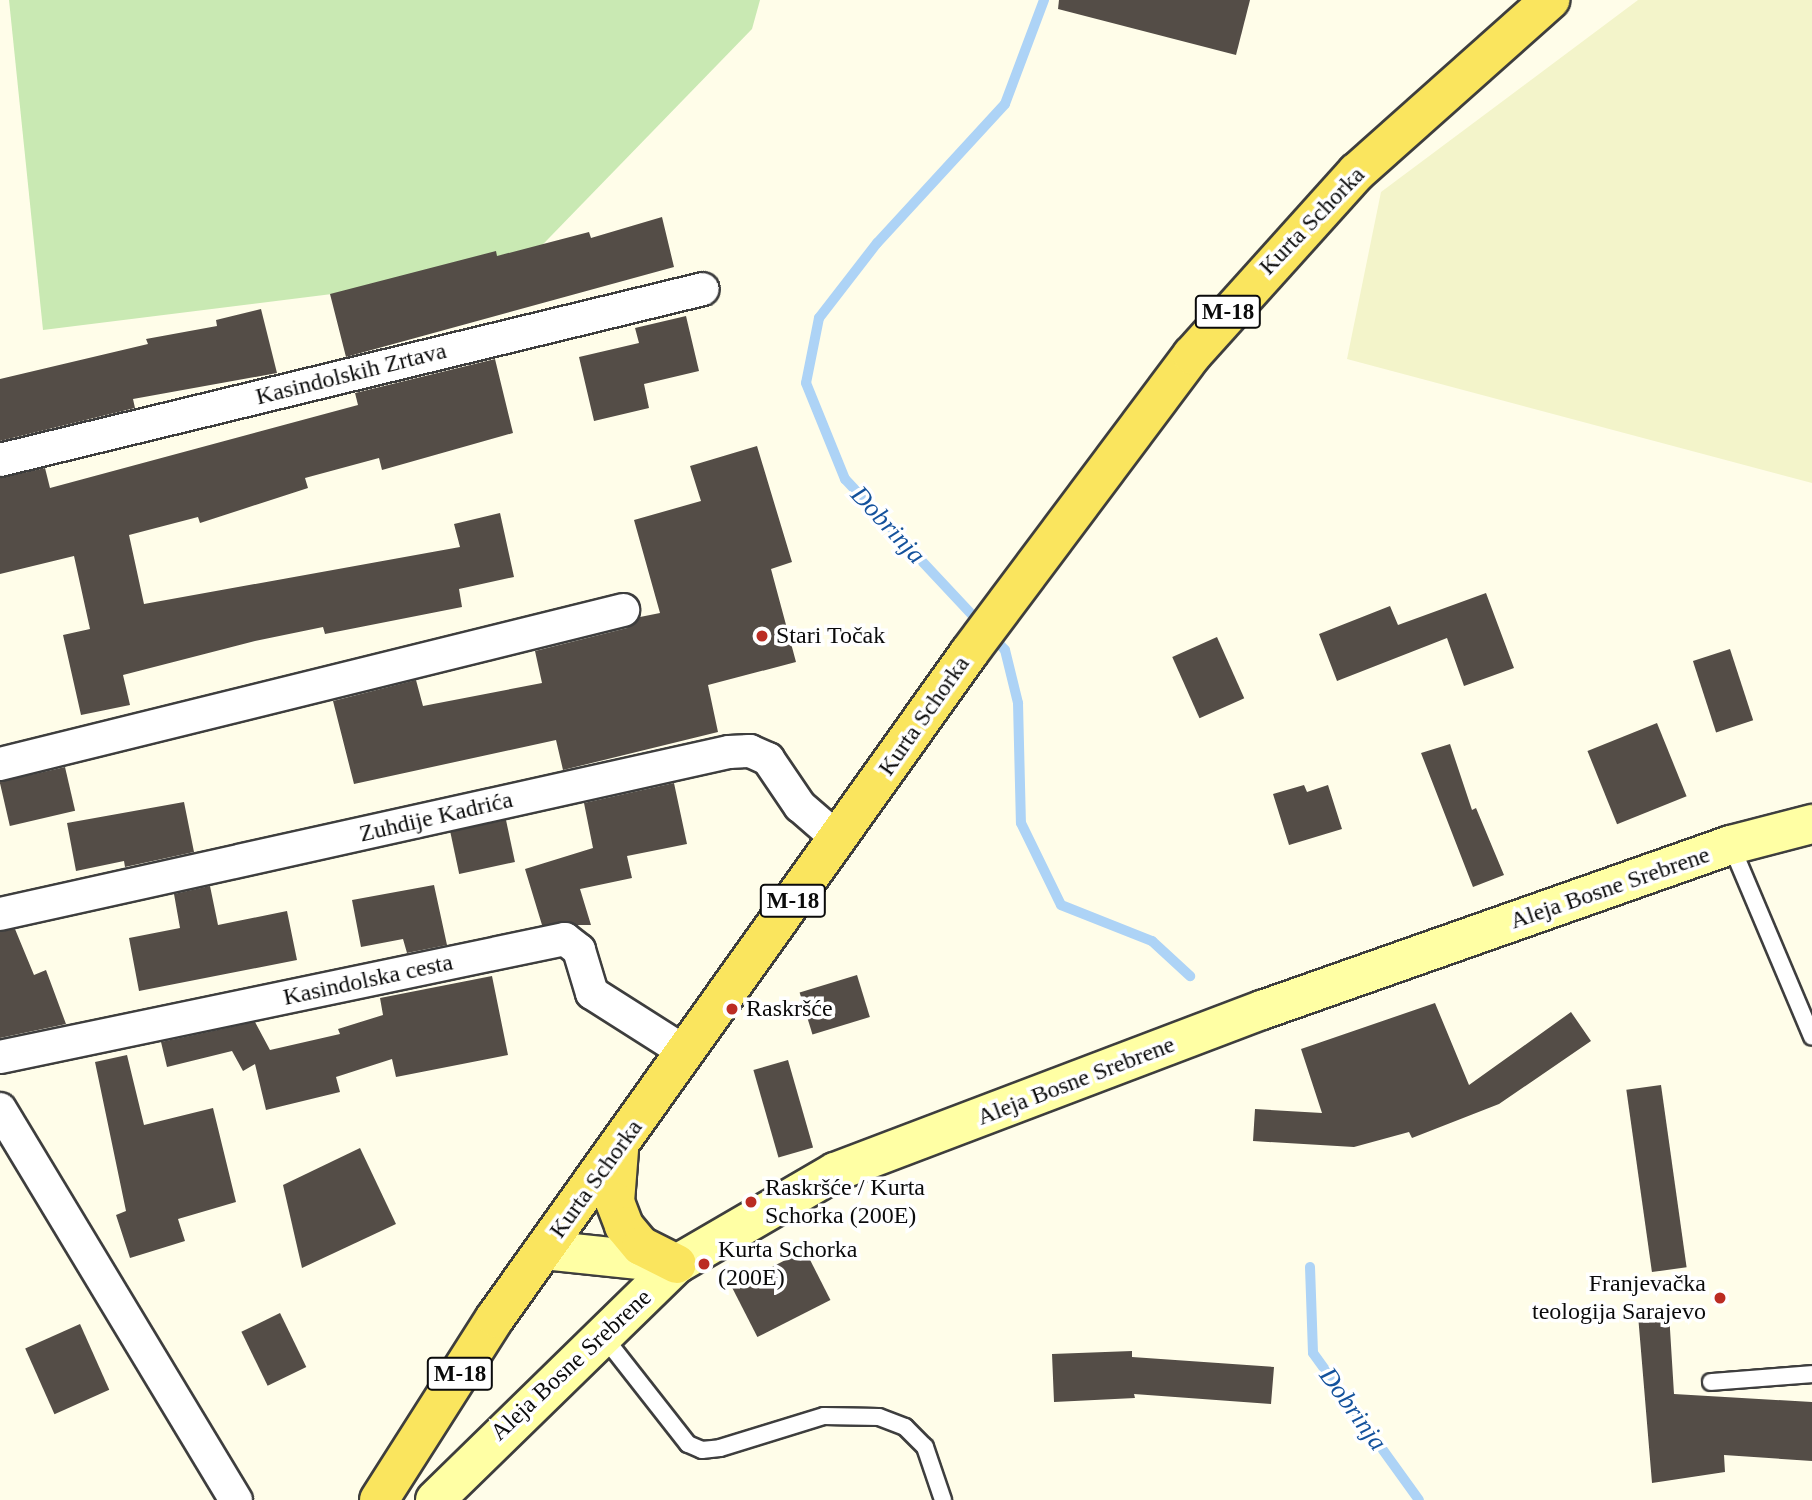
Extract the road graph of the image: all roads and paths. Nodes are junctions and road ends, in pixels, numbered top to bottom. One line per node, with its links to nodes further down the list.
1 (1550, 0): 7 (main road, Kurta Schorka / M-18)
2 (703, 289): 3 (street, Kasindolskih Zrtava)
3 (0, 460)
4 (623, 610): 5 (street)
5 (0, 764)
6 (1812, 824): 8 (street, Aleja Bosne Srebrene)
7 (837, 838): 9 (street, Zuhdije Kadrića); 11 (main road, Kurta Schorka / M-18)
8 (1731, 845): 10 (lane); 16 (street, Aleja Bosne Srebrene)
9 (0, 914)
10 (1812, 1037)
11 (685, 1052): 12 (street, Kasindolska cesta); 14 (main road, Kurta Schorka / M-18)
12 (0, 1057)
13 (0, 1109): 20 (street)
14 (619, 1150): 15 (main road, Kurta Schorka / M-18); 16 (main road)
15 (544, 1250): 16 (street); 21 (main road, Kurta Schorka / M-18)
16 (677, 1264): 17 (street, Aleja Bosne Srebrene)
17 (604, 1337): 22 (street, Aleja Bosne Srebrene); 23 (lane)
18 (1812, 1374): 19 (lane)
19 (1711, 1382)
20 (236, 1500)
21 (379, 1500)
22 (435, 1500)
23 (943, 1500)

